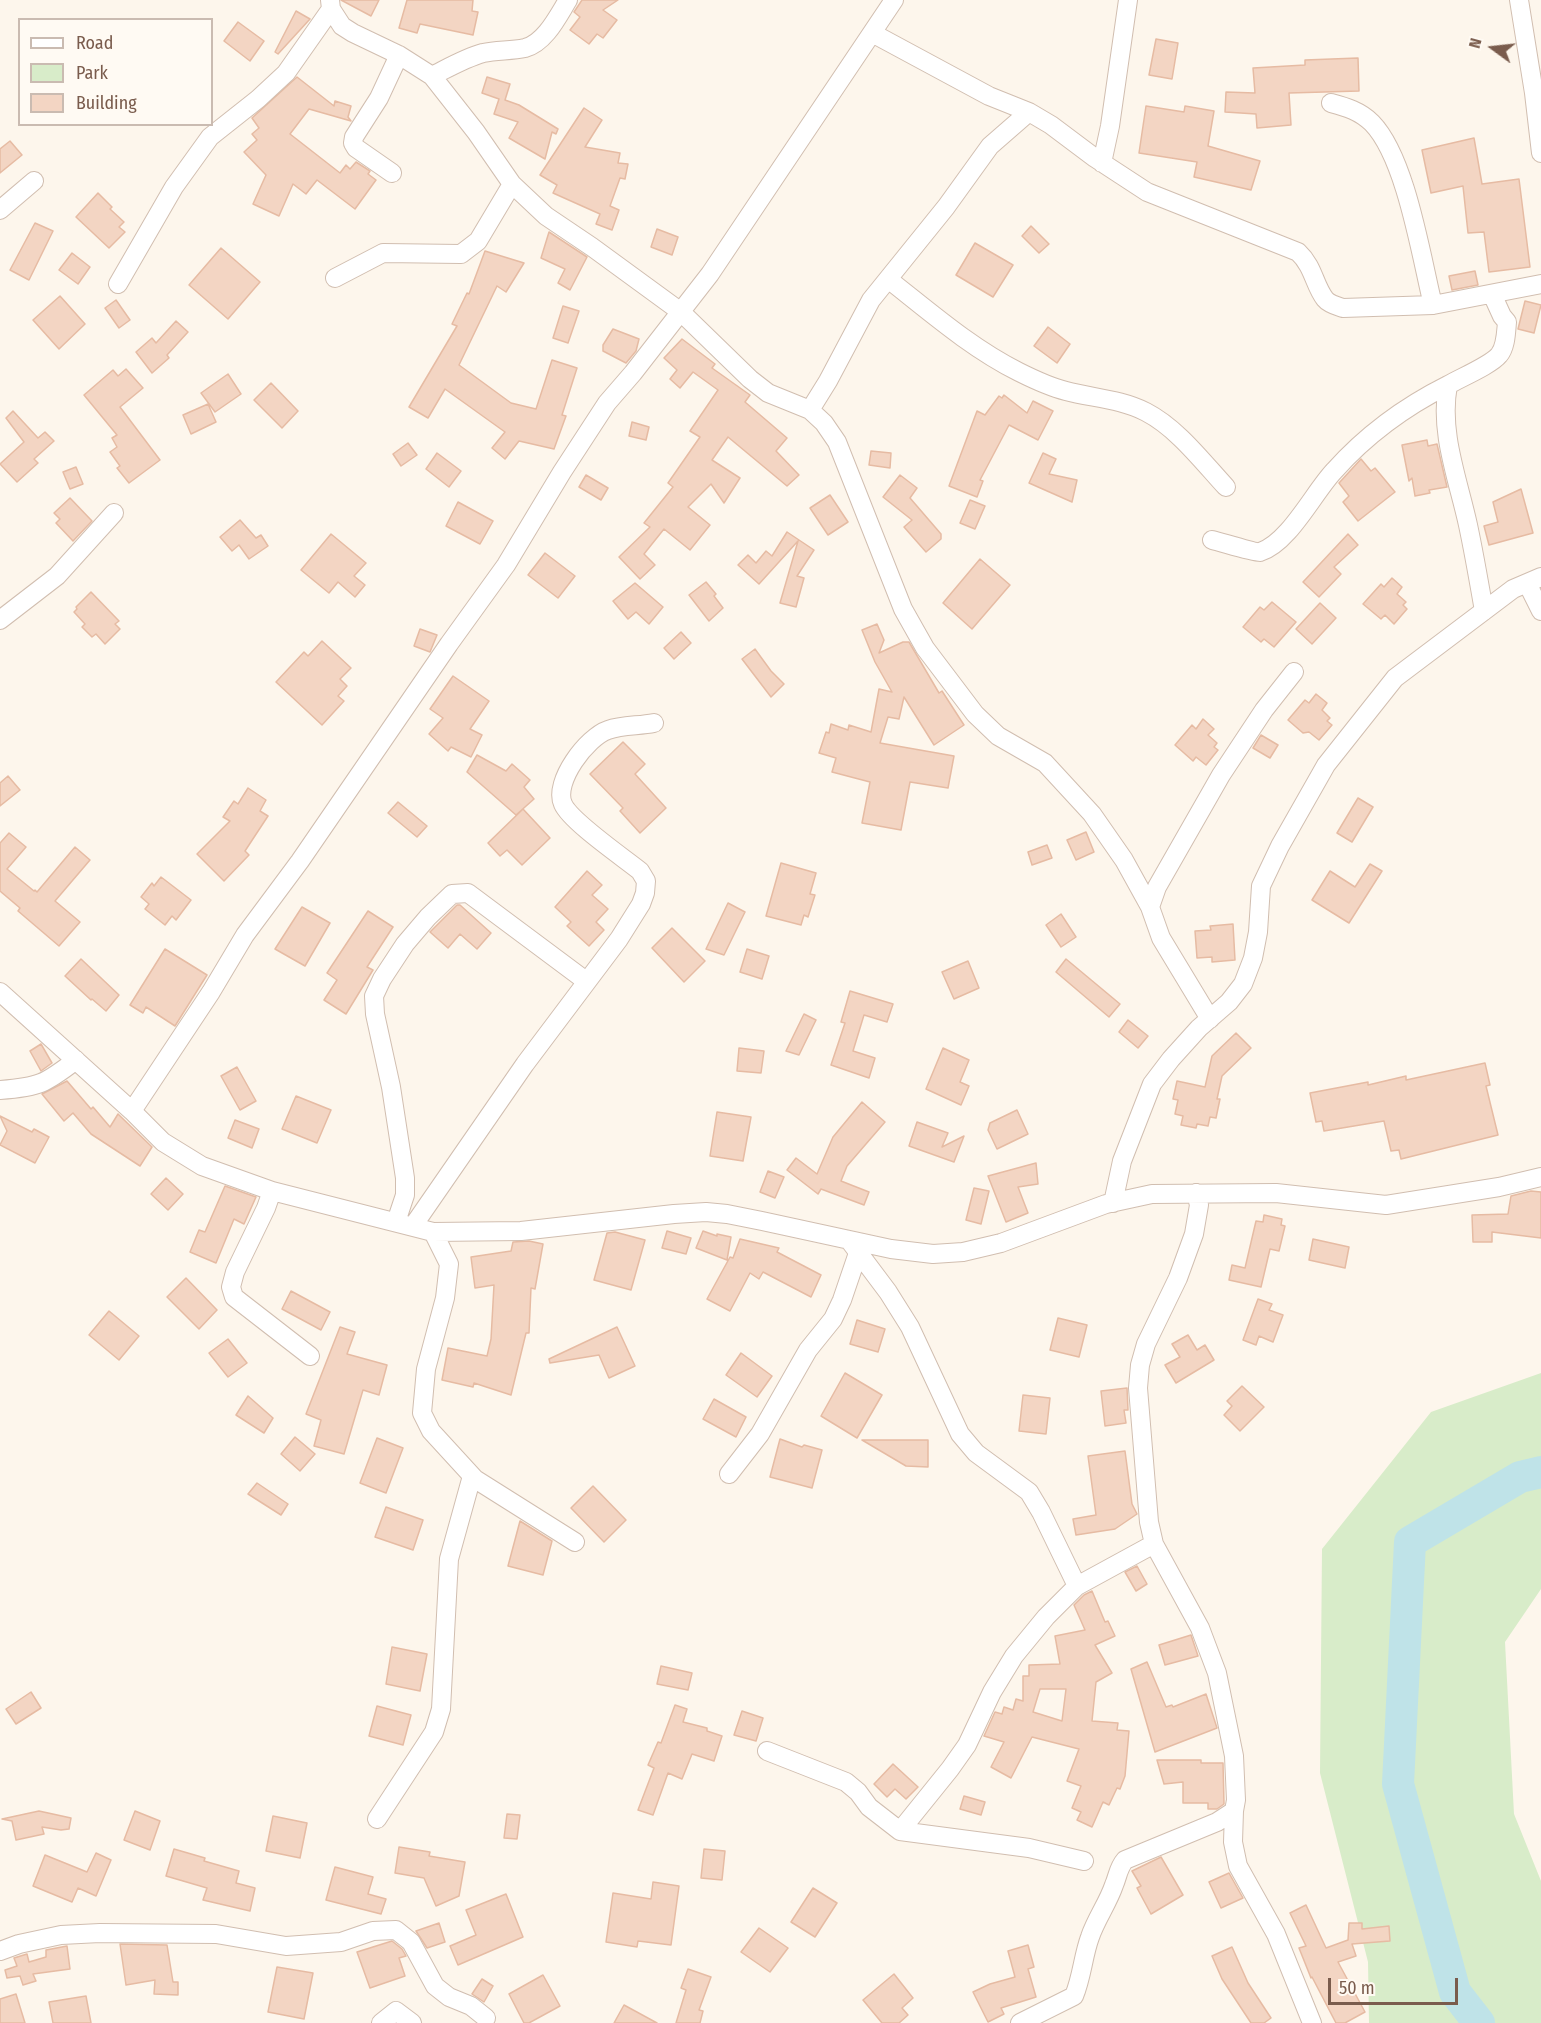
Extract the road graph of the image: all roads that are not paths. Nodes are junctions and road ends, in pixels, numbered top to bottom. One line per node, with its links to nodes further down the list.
1 (568, 0): 9 (street)
2 (894, 0): 6 (street)
3 (1128, 0): 13 (street)
4 (1519, 0): 7 (street)
5 (331, 4): 8 (street); 20 (street)
6 (872, 33): 11 (street); 24 (street)
7 (1534, 54): 12 (street)
8 (399, 55): 9 (street); 14 (street)
9 (432, 76): 16 (street)
10 (1331, 103): 23 (street)
11 (1029, 112): 13 (street); 19 (street)
12 (1541, 153)
13 (1102, 163): 23 (street)
14 (392, 173)
15 (34, 181): 17 (street)
16 (512, 184): 18 (street); 24 (street)
17 (0, 210)
18 (335, 278)
19 (888, 279): 26 (street); 27 (street)
20 (118, 284)
21 (1541, 284): 22 (street)
22 (1492, 294): 23 (street); 25 (street)
23 (1433, 305)
24 (681, 312): 26 (street); 42 (street)
25 (1448, 385): 29 (street); 31 (street)
26 (810, 410): 36 (street)
27 (1226, 487)
28 (114, 513): 33 (street)
29 (1212, 540)
30 (1534, 580): 31 (street); 32 (street)
31 (1484, 611): 39 (street)
32 (1541, 611)
33 (0, 620)
34 (1294, 672): 36 (street)
35 (654, 723): 37 (street)
36 (1150, 907): 39 (street)
37 (586, 981): 47 (street); 47 (street)
38 (0, 992): 40 (street)
39 (1210, 1019): 46 (street)
40 (76, 1060): 41 (street); 42 (street)
41 (0, 1090)
42 (132, 1111): 44 (street)
43 (1541, 1177): 45 (street)
44 (272, 1191): 47 (street); 50 (street)
45 (1196, 1193): 46 (street); 54 (street)
46 (1113, 1203): 49 (street)
47 (404, 1224): 48 (street)
48 (433, 1232): 49 (street); 52 (street)
49 (853, 1246): 51 (street); 55 (street)
50 (310, 1356)
51 (729, 1474)
52 (472, 1476): 53 (street); 58 (street)
53 (575, 1542)
54 (1154, 1544): 55 (street); 57 (street)
55 (1077, 1586): 59 (street)
56 (767, 1751): 59 (street)
57 (1234, 1811): 65 (street); 66 (street)
58 (376, 1819)
59 (900, 1831): 60 (street)
60 (1084, 1861)
61 (0, 1951): 62 (street)
62 (487, 2021)
63 (381, 2023): 64 (street)
64 (412, 2023)
65 (1020, 2023)
66 (1312, 2023)

